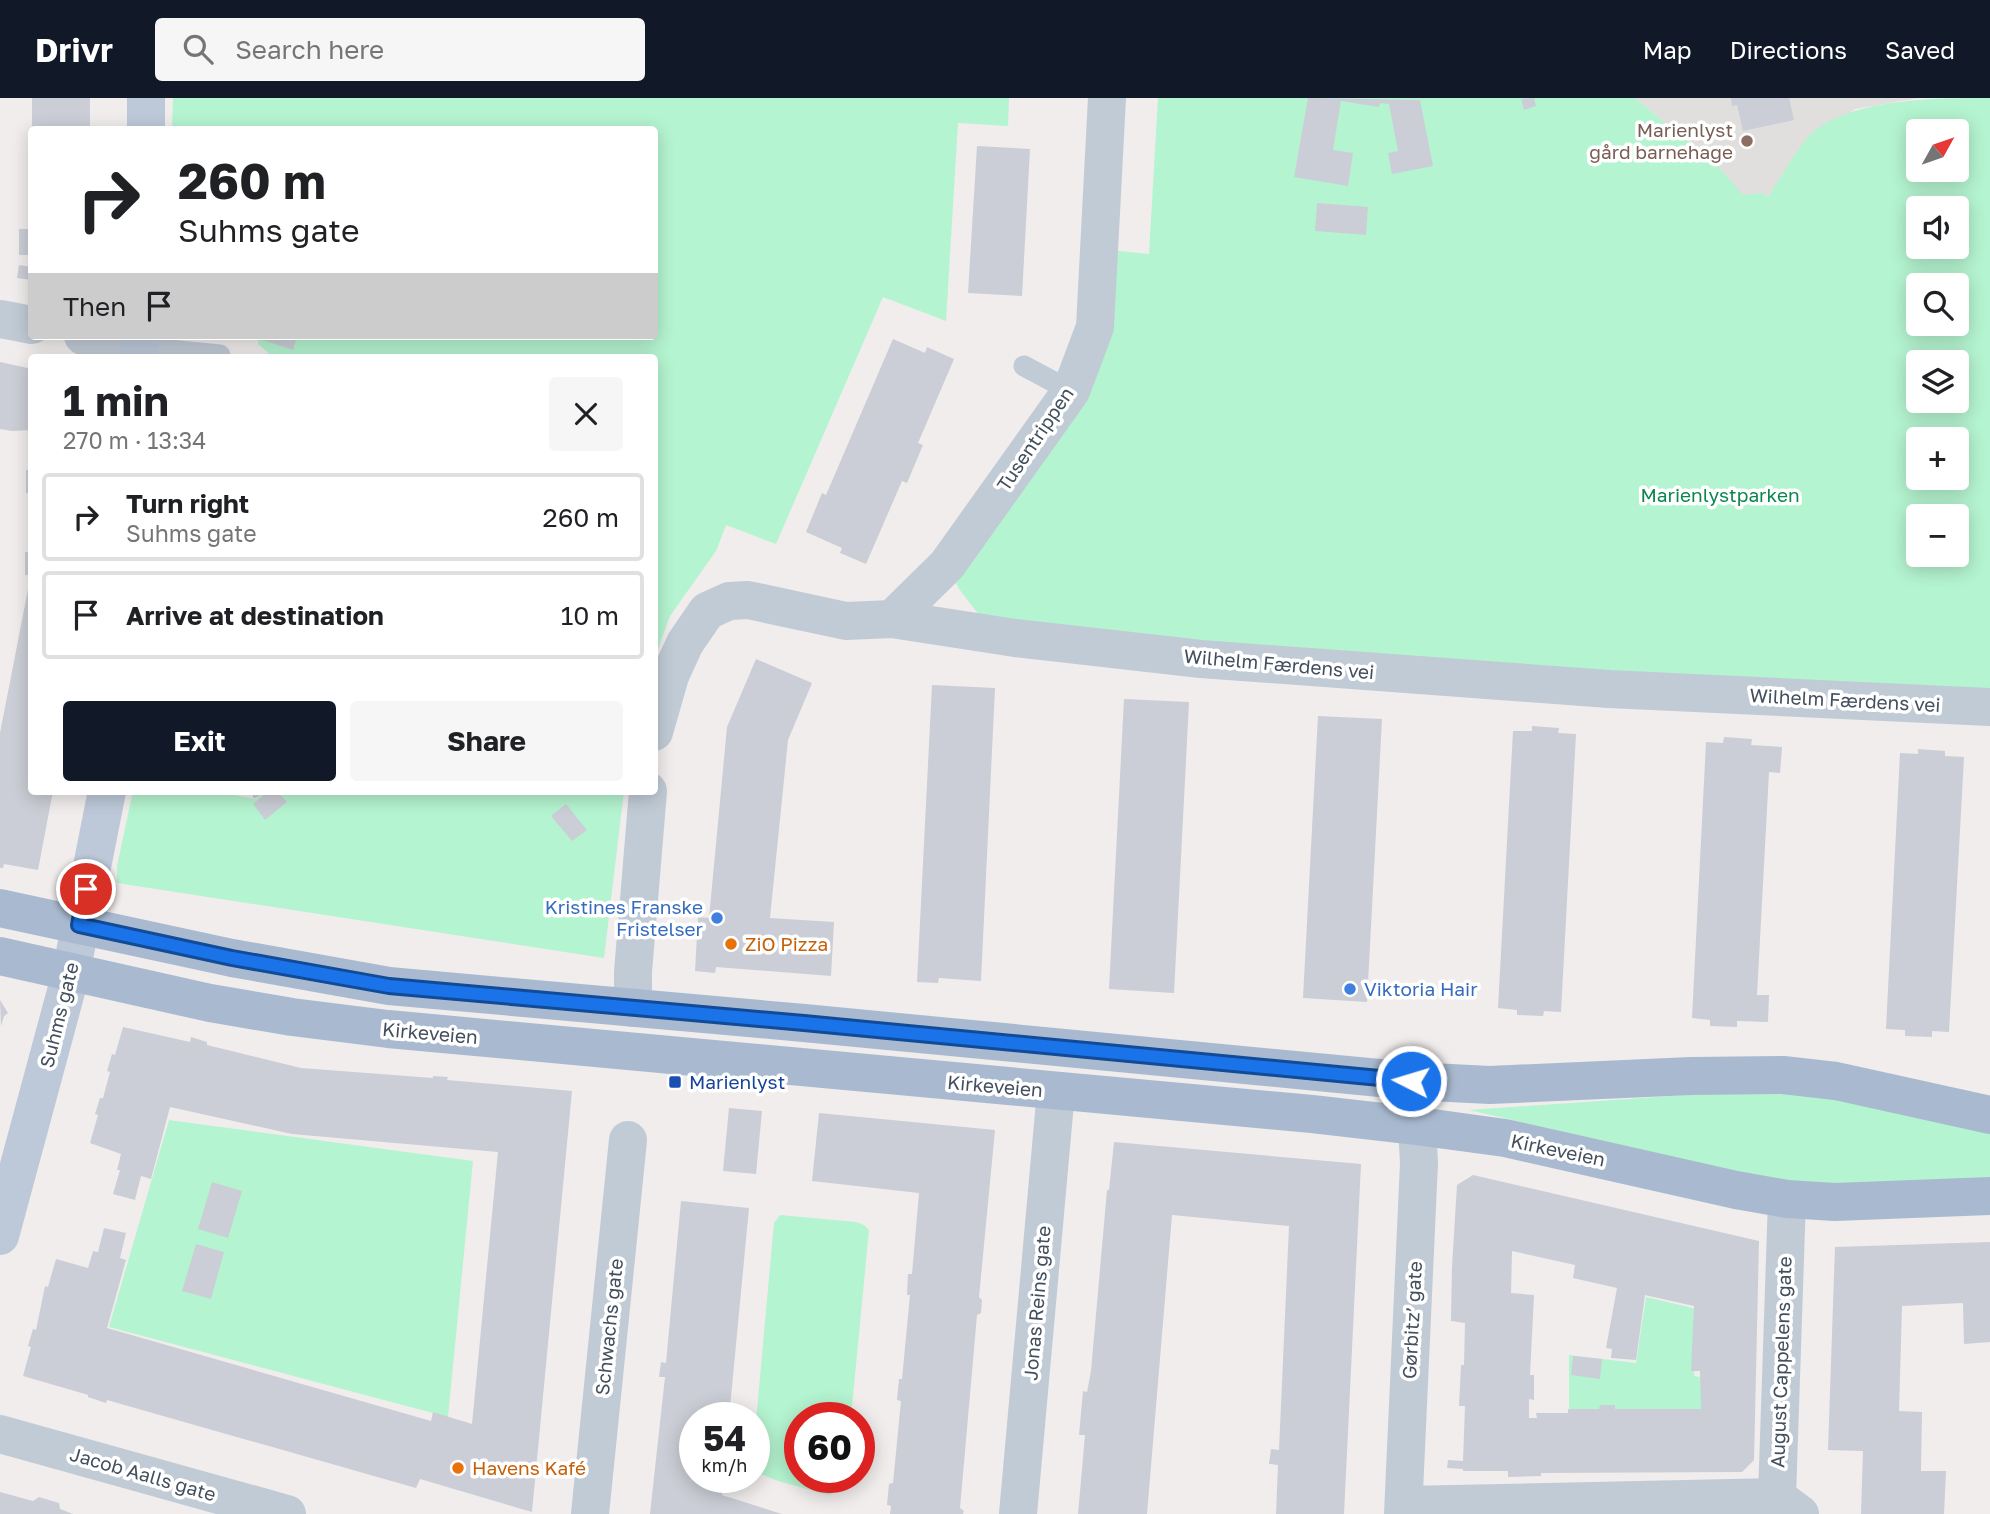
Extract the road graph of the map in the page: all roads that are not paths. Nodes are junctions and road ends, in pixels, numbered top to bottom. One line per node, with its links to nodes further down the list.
1 (146, 98): 3 (street)
2 (1107, 98): 10 (street, Tusentrippen)
3 (146, 126)
4 (0, 319): 5 (street)
5 (28, 324)
6 (103, 340): 7 (street)
7 (139, 347): 8 (lane)
8 (210, 354)
9 (1024, 366): 10 (lane)
10 (1071, 391): 11 (street, Tusentrippen)
11 (892, 619): 12 (street, Wilhelm Færdens vei); 13 (street, Wilhelm Færdens vei)
12 (1990, 707)
13 (658, 718)
14 (106, 795): 17 (street, Suhms gate)
15 (648, 795): 20 (street)
16 (0, 908): 17 (main road)
17 (79, 925): 19 (street, Suhms gate); 20 (main road)
18 (0, 956): 19 (main road, Kirkeveien)
19 (72, 973): 21 (main road, Kirkeveien); 27 (street, Suhms gate)
20 (633, 1008): 22 (main road)
21 (1056, 1091): 23 (main road, Kirkeveien); 33 (street, Jonas Reins gate)
22 (1990, 1115)
23 (1417, 1126): 26 (main road, Kirkeveien); 30 (street, Gørbitz’ gate)
24 (628, 1140): 32 (street, Schwachs gate)
25 (1990, 1196): 26 (main road, Kirkeveien)
26 (1787, 1199): 29 (street, August Cappelens gate)
27 (0, 1236)
28 (0, 1434): 31 (street, Jacob Aalls gate)
29 (1789, 1505): 30 (street)
30 (1403, 1509)
31 (287, 1514)
32 (590, 1514)
33 (1018, 1514)

